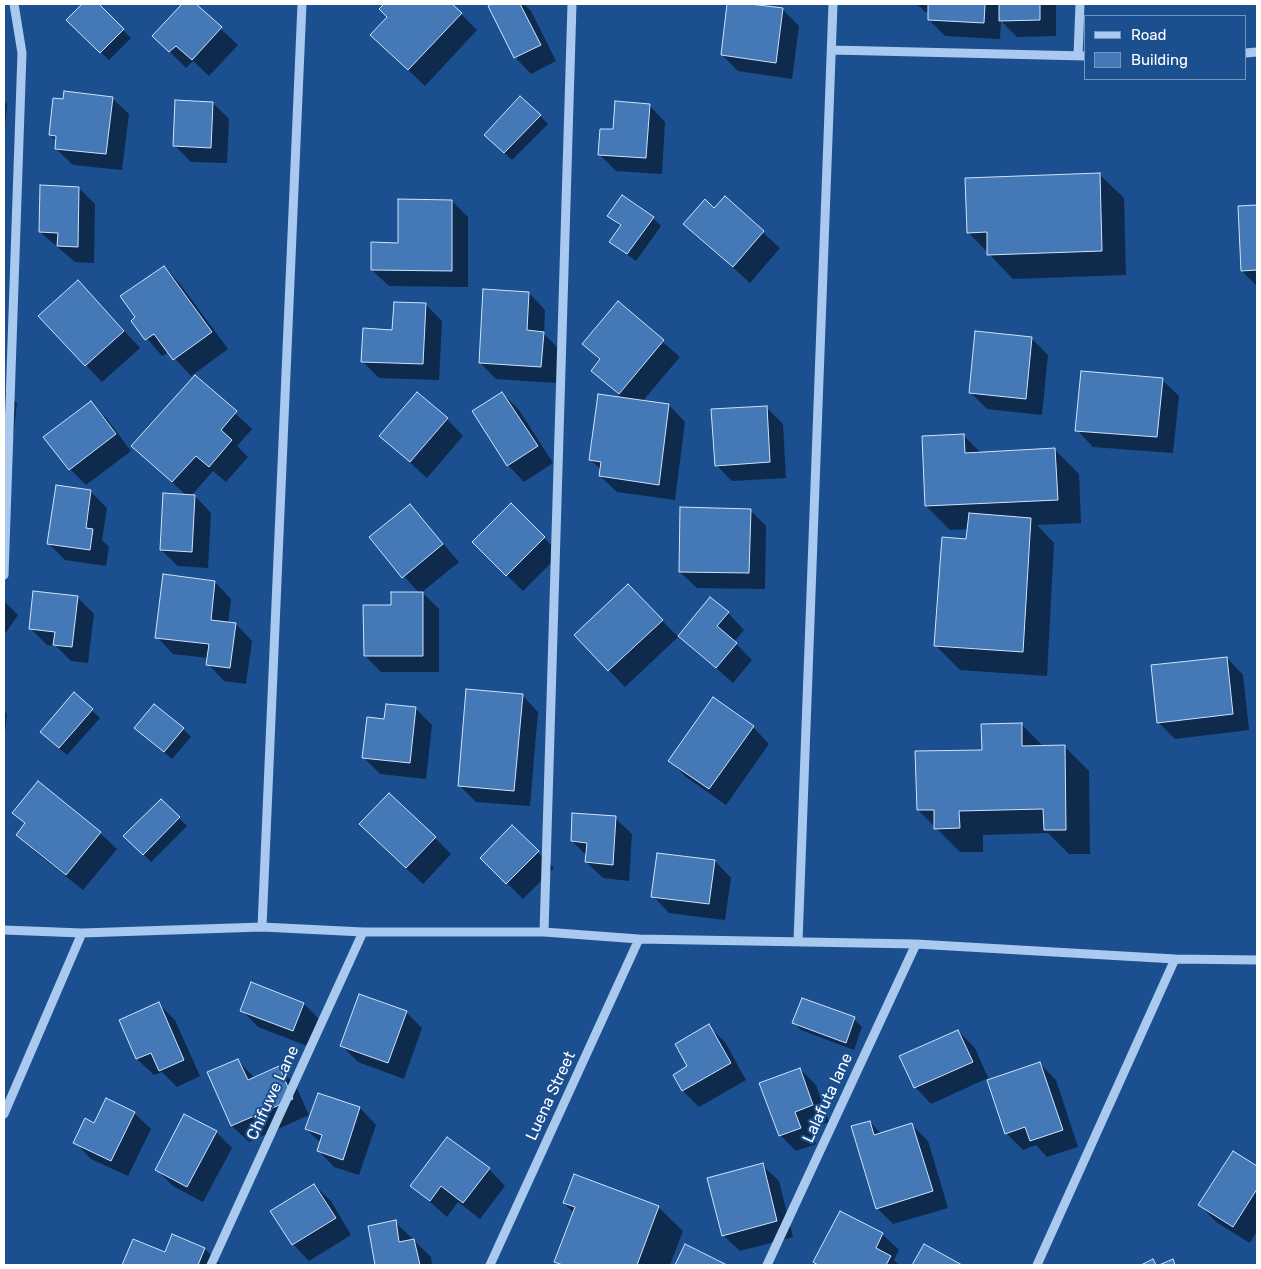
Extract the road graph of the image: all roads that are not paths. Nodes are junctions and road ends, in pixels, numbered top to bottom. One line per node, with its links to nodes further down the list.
1 (14, 4): 8 (street)
2 (302, 4): 9 (street)
3 (572, 4): 12 (street)
4 (833, 4): 6 (street)
5 (1080, 4): 7 (street)
6 (832, 50): 7 (street); 15 (street)
7 (1081, 56)
8 (4, 575)
9 (262, 927): 11 (street); 13 (street)
10 (4, 930): 13 (street)
11 (363, 932): 12 (street); 20 (street, Chifuwe Lane)
12 (544, 932): 14 (street)
13 (82, 933): 19 (street)
14 (639, 939): 15 (street); 21 (street, Luena Street)
15 (798, 941): 16 (street)
16 (916, 944): 17 (street); 22 (street, Lalafuta lane)
17 (1175, 959): 18 (street); 23 (street)
18 (1257, 960)
19 (4, 1114)
20 (211, 1265)
21 (490, 1265)
22 (767, 1265)
23 (1038, 1265)

